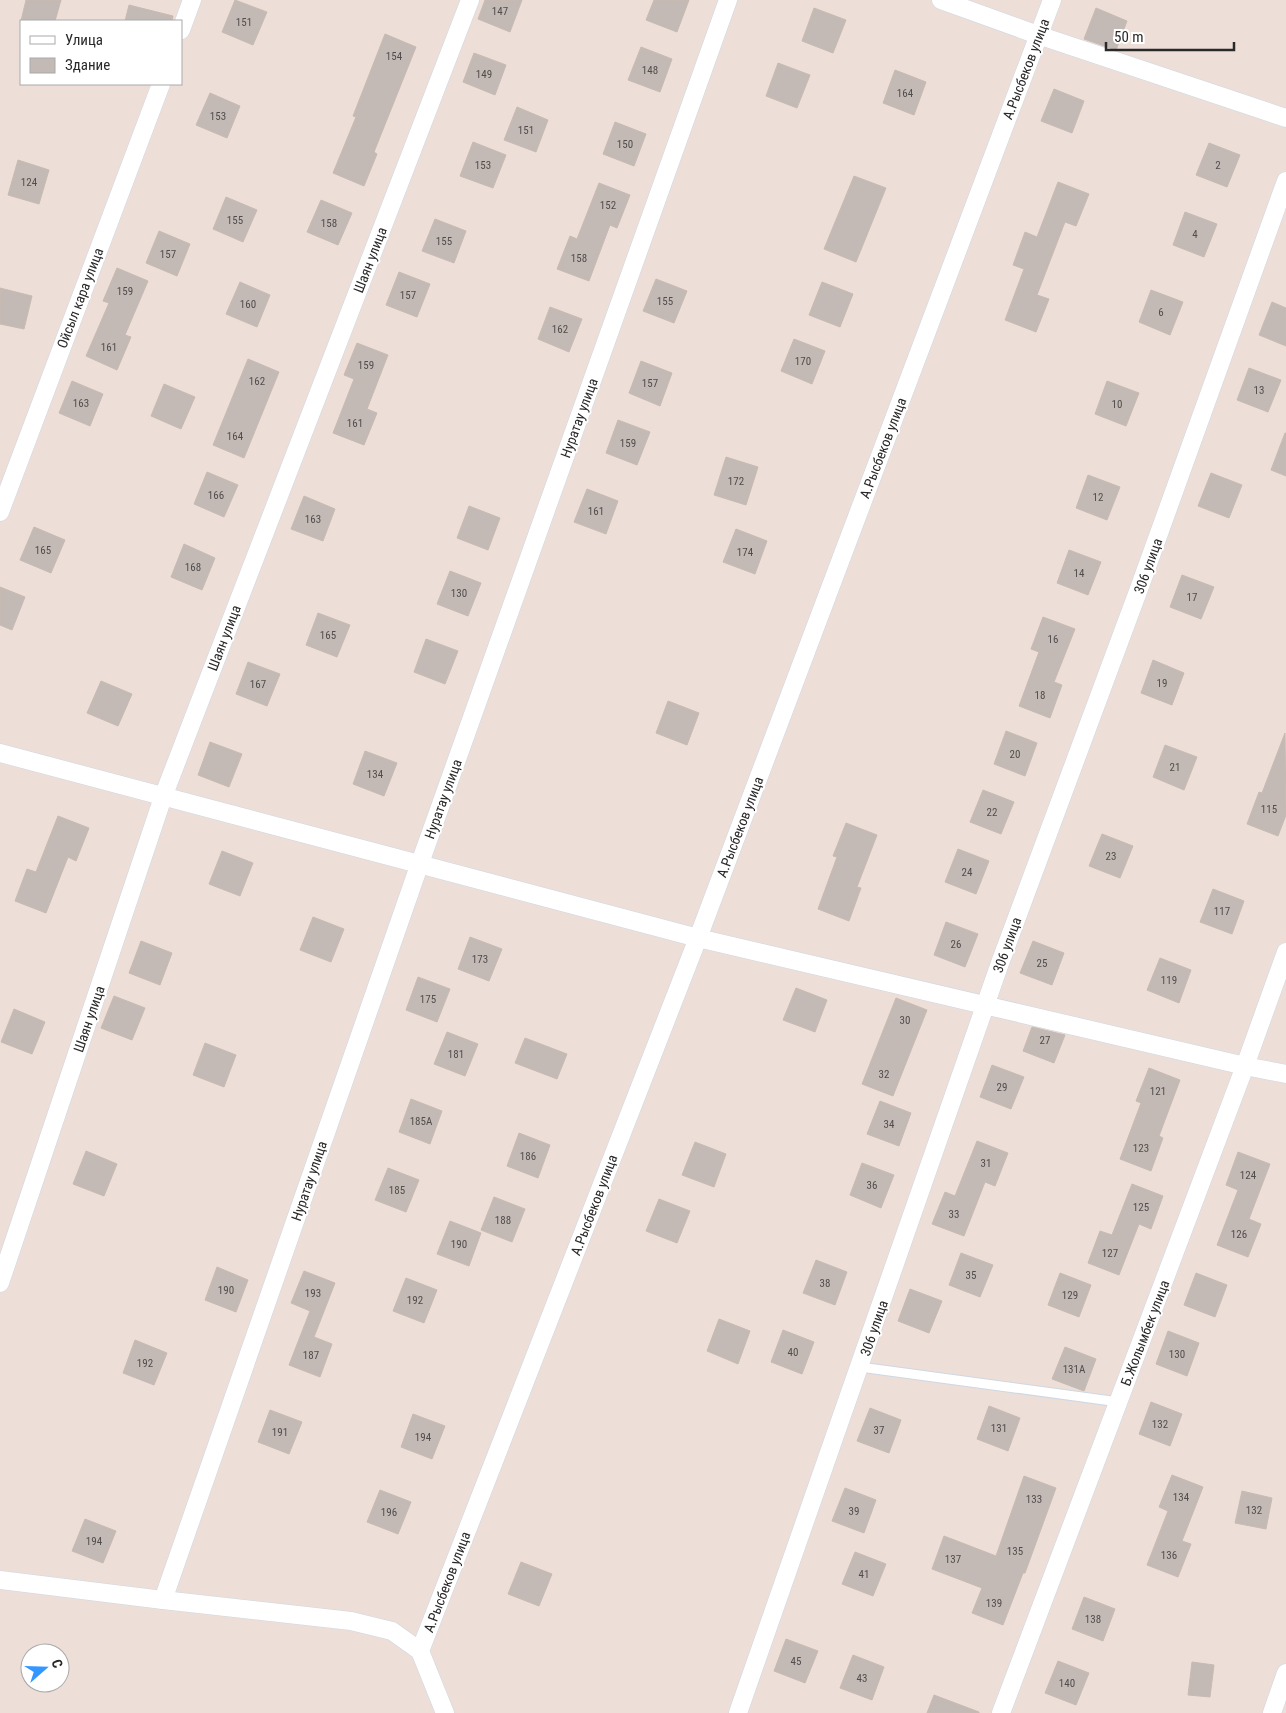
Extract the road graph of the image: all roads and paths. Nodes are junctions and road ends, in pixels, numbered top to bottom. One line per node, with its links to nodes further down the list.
1 (192, 0): 6 (street)
2 (470, 0): 13 (street, Шаян улица)
3 (728, 0): 14 (street, Нуратау улица)
4 (941, 0): 7 (street)
5 (1052, 0): 7 (street, А.Рысбеков улица)
6 (182, 27)
7 (1038, 35): 9 (street); 15 (street, А.Рысбеков улица)
8 (161, 85): 11 (street, Ойсыл кара улица)
9 (1286, 118)
10 (1286, 181): 17 (street, 306 улица)
11 (0, 512)
12 (0, 752): 13 (street)
13 (163, 797): 14 (street); 20 (street, Шаян улица)
14 (420, 864): 15 (street); 24 (street, Нуратау улица)
15 (698, 938): 17 (street); 25 (street, А.Рысбеков улица)
16 (1286, 952): 18 (street, Б.Жолымбек улица)
17 (986, 1004): 18 (street); 21 (street, 306 улица)
18 (1245, 1066): 19 (street); 22 (street, Б.Жолымбек улица)
19 (1286, 1074)
20 (0, 1283)
21 (860, 1367): 22 (lane); 28 (street, 306 улица)
22 (1119, 1402): 29 (street, Б.Жолымбек улица)
23 (0, 1580): 24 (street)
24 (163, 1600): 25 (street)
25 (420, 1651): 27 (street)
26 (1286, 1673): 30 (street)
27 (445, 1713)
28 (738, 1713)
29 (1001, 1713)
30 (1272, 1713)

